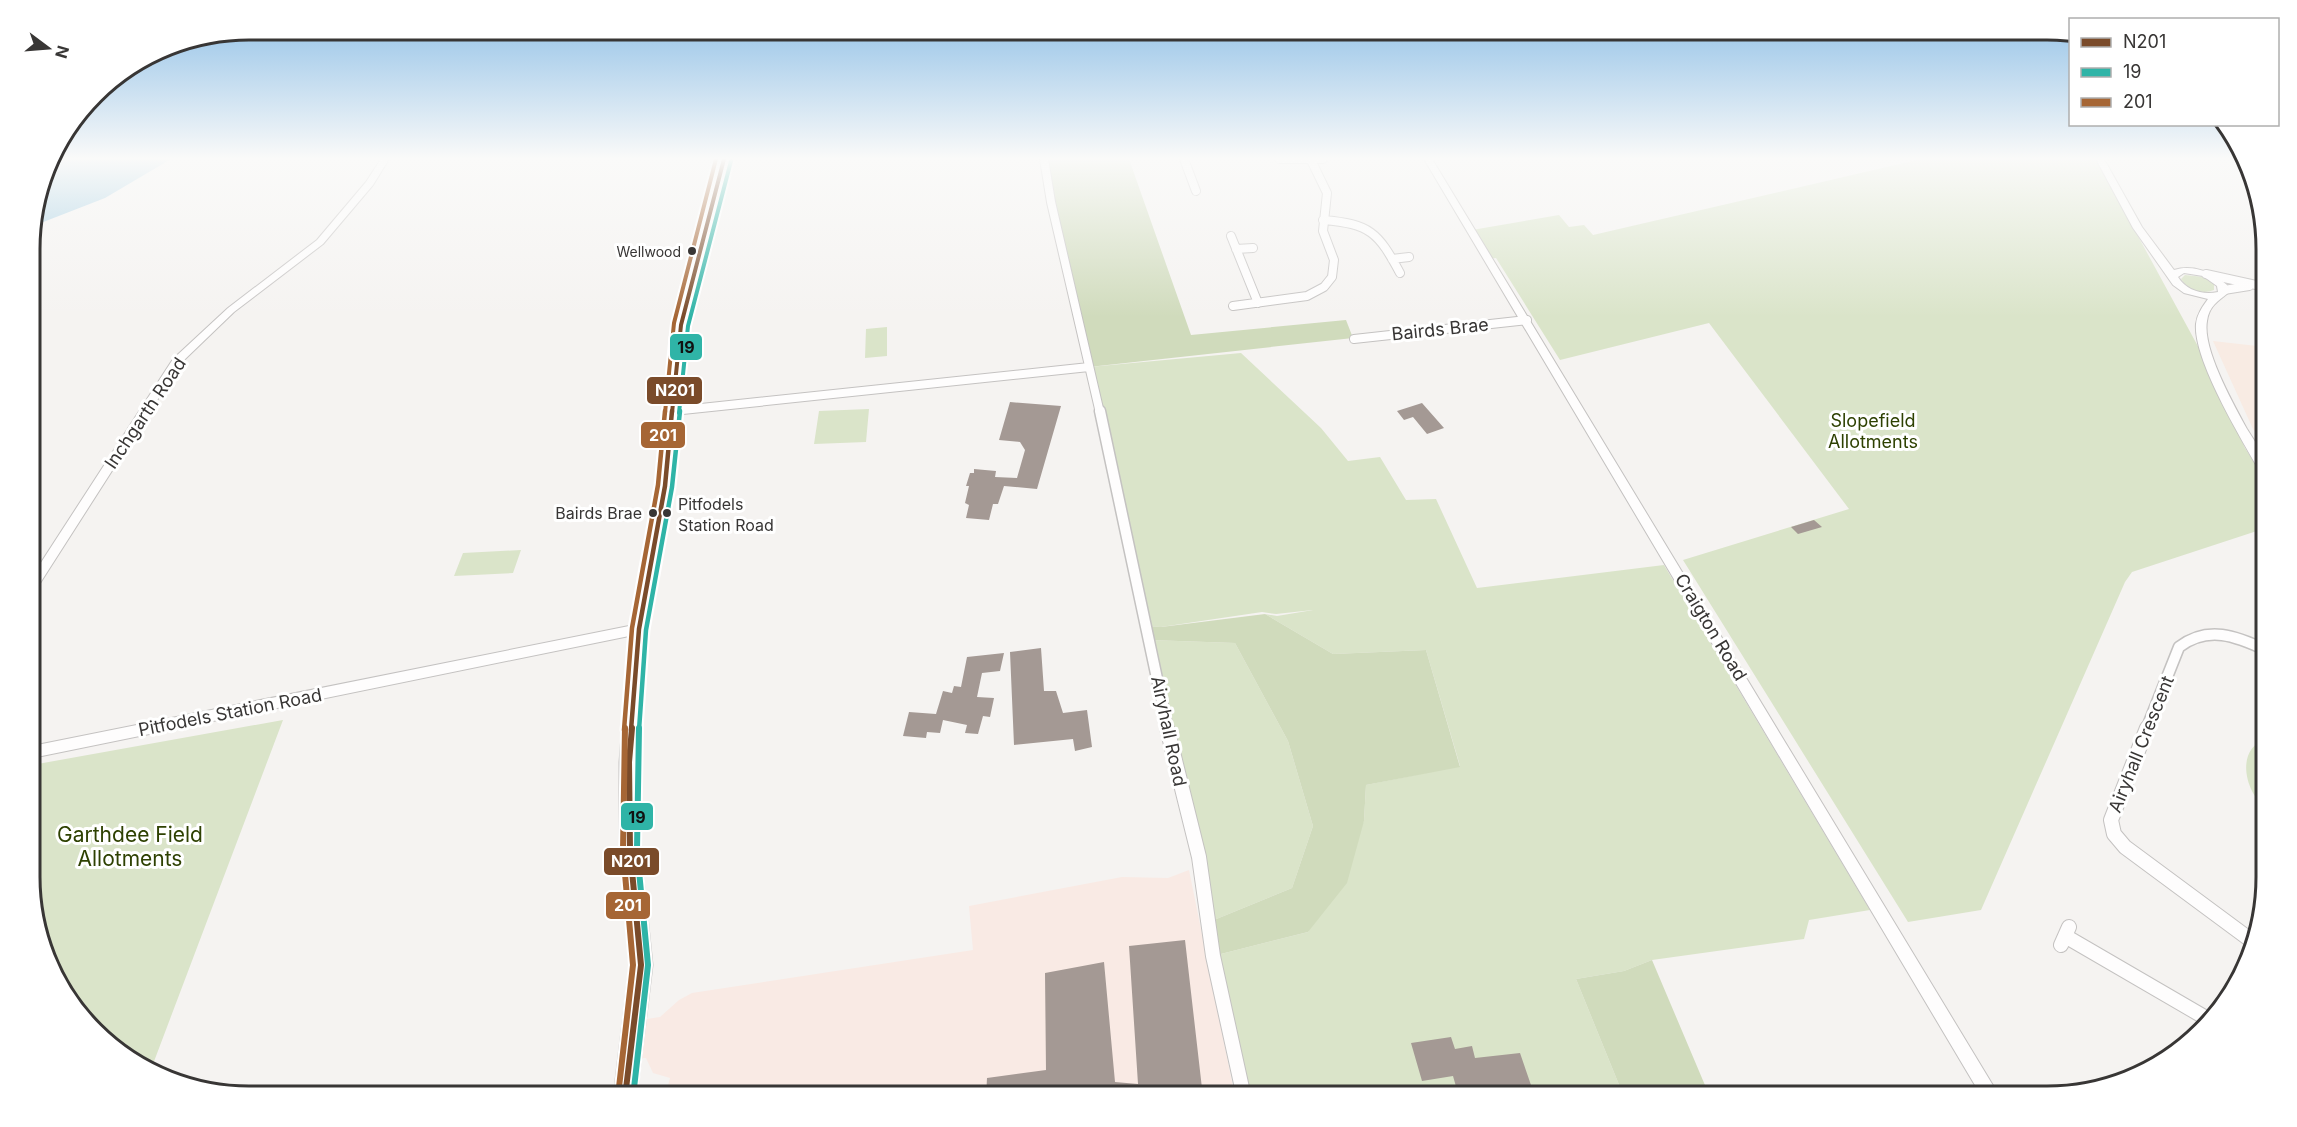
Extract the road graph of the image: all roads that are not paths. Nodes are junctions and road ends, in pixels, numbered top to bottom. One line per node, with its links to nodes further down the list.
1 (346, 212): 29 (street, Inchgarth Road)
2 (709, 212): 27 (main road)
3 (1053, 212): 26 (street, Airyhall Road)
4 (1325, 212): 7 (street)
5 (1460, 212): 24 (street, Craigton Road)
6 (2129, 212): 11 (street)
7 (1323, 220): 13 (street); 21 (street)
8 (1231, 236): 10 (street)
9 (1253, 248): 10 (street)
10 (1236, 249): 21 (street)
11 (2158, 252): 14 (street); 17 (street)
12 (1409, 257): 13 (street)
13 (1392, 259): 15 (street)
14 (2192, 270): 16 (street); 17 (street)
15 (1400, 273)
16 (2206, 274): 18 (street); 20 (street)
17 (2173, 275): 19 (street)
18 (2255, 285): 20 (street)
19 (2187, 291): 20 (street); 23 (street)
20 (2219, 293): 23 (street)
21 (1258, 303): 22 (street)
22 (1233, 306)
23 (2203, 314): 28 (street)
24 (1527, 320): 25 (street, Bairds Brae); 38 (street, Craigton Road)
25 (1354, 339)
26 (1089, 367): 27 (street); 37 (street, Airyhall Road)
27 (673, 411): 30 (main road)
28 (2256, 456)
29 (40, 573)
30 (639, 629): 32 (street, Pitfodels Station Road); 36 (main road)
31 (2256, 646): 34 (street, Airyhall Crescent)
32 (40, 750)
33 (2065, 936): 35 (street)
34 (2247, 937)
35 (2203, 1017)
36 (626, 1086)
37 (1242, 1086)
38 (1986, 1086)

